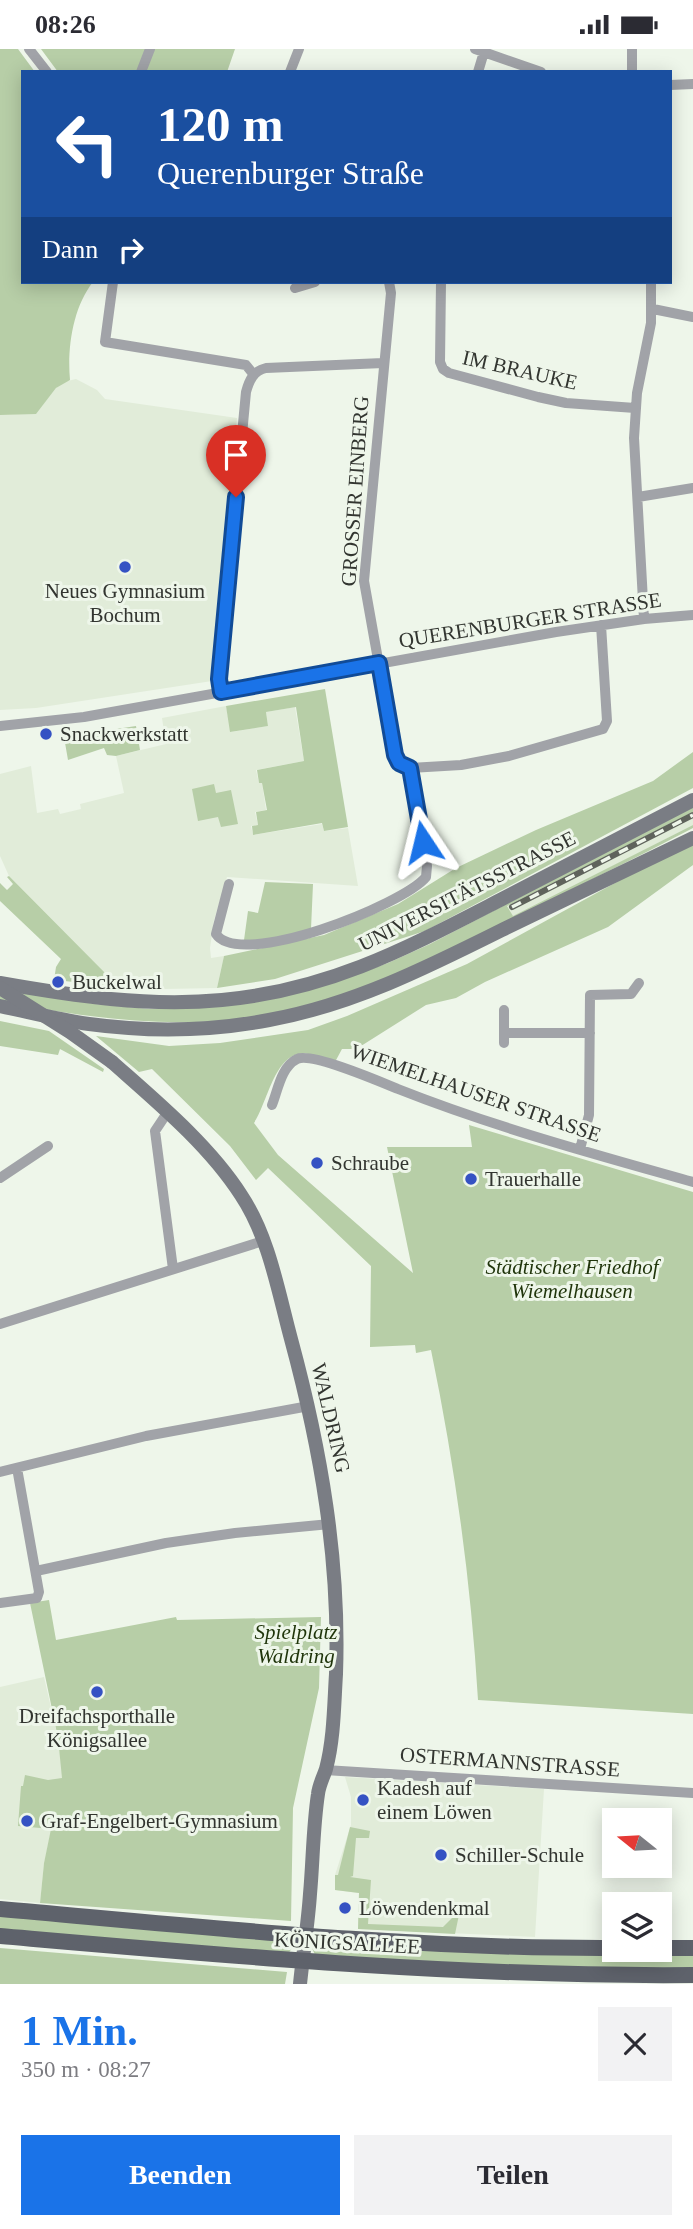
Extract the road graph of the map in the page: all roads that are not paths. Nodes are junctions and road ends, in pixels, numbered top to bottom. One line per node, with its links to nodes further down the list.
1 (29, 49): 6 (street)
2 (150, 49): 7 (street)
3 (299, 49): 8 (street)
4 (632, 49): 11 (street)
5 (480, 51): 9 (street); 10 (street)
6 (45, 70)
7 (142, 70)
8 (291, 70)
9 (478, 70)
10 (535, 70)
11 (632, 70)
12 (693, 84): 13 (street)
13 (672, 85)
14 (113, 284): 23 (street)
15 (308, 284): 19 (street)
16 (390, 284): 22 (street, GROSSER EINBERG)
17 (441, 284): 24 (street, IM BRAUKE)
18 (651, 284): 20 (street)
19 (295, 288)
20 (653, 309): 21 (street); 24 (street)
21 (693, 317)
22 (383, 363): 23 (street, GROSSER EINBERG); 30 (street, GROSSER EINBERG)
23 (254, 375): 31 (street)
24 (635, 408): 26 (street)
25 (693, 488): 26 (street)
26 (638, 497): 28 (street)
27 (693, 615): 28 (street, QUERENBURGER STRASSE)
28 (644, 619): 29 (street, QUERENBURGER STRASSE)
29 (601, 625): 30 (street, QUERENBURGER STRASSE); 33 (street)
30 (379, 663): 31 (street, QUERENBURGER STRASSE); 33 (street, GROSSER EINBERG)
31 (221, 692): 32 (street, QUERENBURGER STRASSE)
32 (0, 726)
33 (410, 768): 36 (street)
34 (693, 800): 38 (main road, UNIVERSITÄTSSTRASSE)
35 (693, 838): 39 (main road)
36 (229, 884)
37 (639, 983): 41 (street)
38 (0, 986): 43 (main road, WALDRING, bridge)
39 (0, 1006)
40 (504, 1010): 41 (street)
41 (590, 1033): 45 (street)
42 (272, 1105): 45 (street, WIEMELHAUSER STRASSE)
43 (167, 1113): 48 (main road, WALDRING); 49 (street)
44 (48, 1146): 46 (street)
45 (580, 1149): 47 (street, WIEMELHAUSER STRASSE)
46 (0, 1178)
47 (693, 1182)
48 (263, 1241): 49 (street); 51 (main road, WALDRING)
49 (173, 1269): 50 (street)
50 (0, 1324)
51 (309, 1405): 52 (street); 54 (main road, WALDRING)
52 (17, 1468): 53 (street); 55 (street)
53 (0, 1472)
54 (330, 1524): 55 (street); 57 (main road, WALDRING)
55 (36, 1571): 56 (street)
56 (0, 1603)
57 (326, 1770): 58 (street, OSTERMANNSTRASSE); 60 (main road, WALDRING)
58 (693, 1793)
59 (0, 1909): 60 (main road, KÖNIGSALLEE)
60 (305, 1935): 62 (main road, KÖNIGSALLEE); 65 (main road, WALDRING)
61 (0, 1936): 65 (main road, KÖNIGSALLEE)
62 (602, 1948)
63 (672, 1948): 64 (main road)
64 (693, 1948)
65 (303, 1963): 66 (main road, KÖNIGSALLEE); 67 (main road, WALDRING)
66 (693, 1975)
67 (300, 1984)

